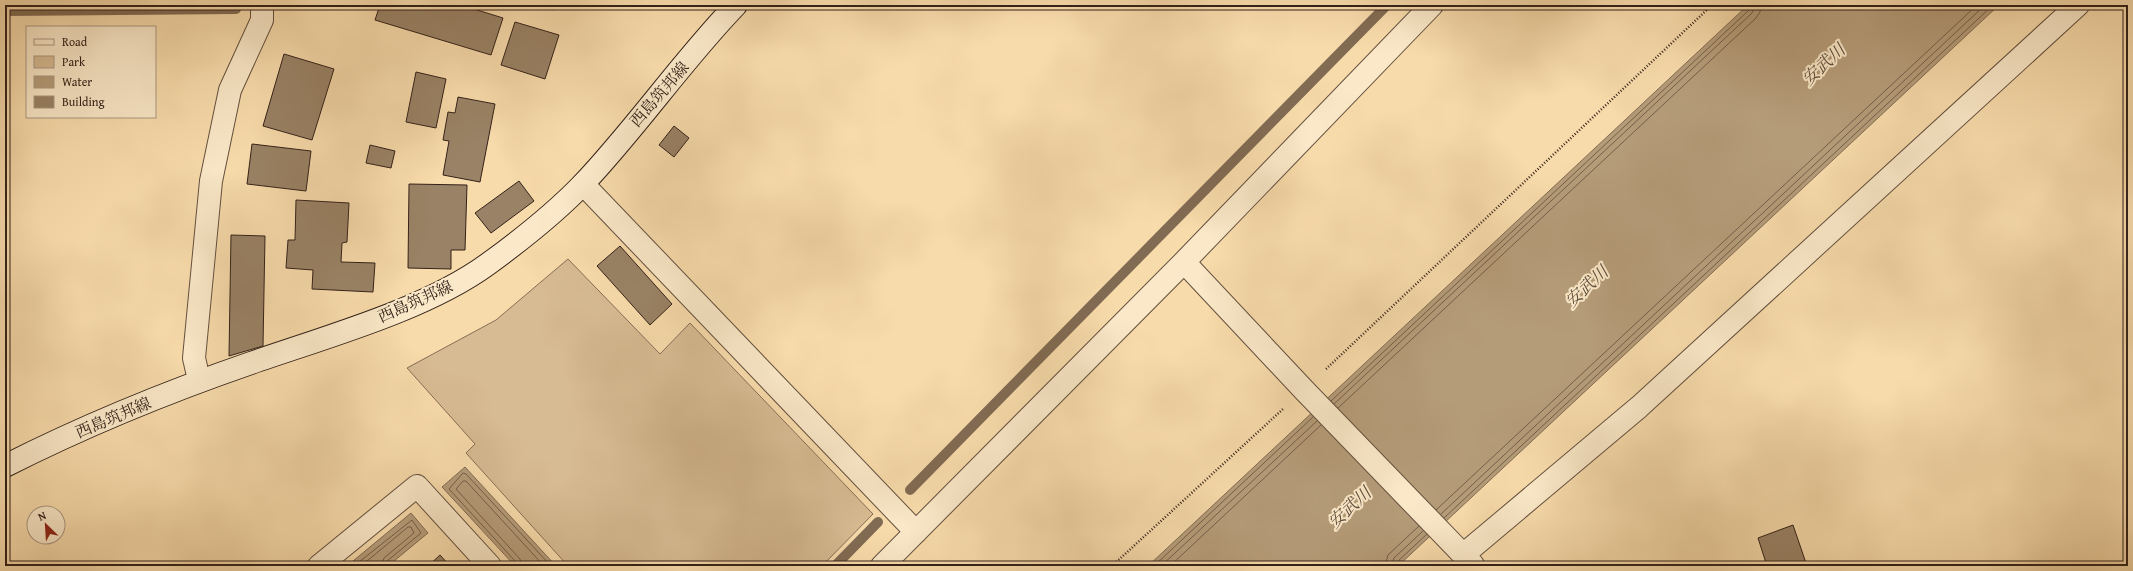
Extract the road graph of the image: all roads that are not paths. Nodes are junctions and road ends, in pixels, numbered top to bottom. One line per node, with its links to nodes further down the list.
1 (262, 5): 7 (street)
2 (736, 5): 5 (street, 西島筑邦線)
3 (1432, 5): 6 (street)
4 (2078, 5): 10 (street)
5 (583, 184): 7 (street, 西島筑邦線); 9 (street)
6 (1184, 262): 9 (street); 10 (street)
7 (199, 380): 8 (street, 西島筑邦線)
8 (5, 466)
9 (916, 532): 13 (street)
10 (1462, 554)
11 (319, 566): 12 (street)
12 (490, 566)
13 (882, 566)

